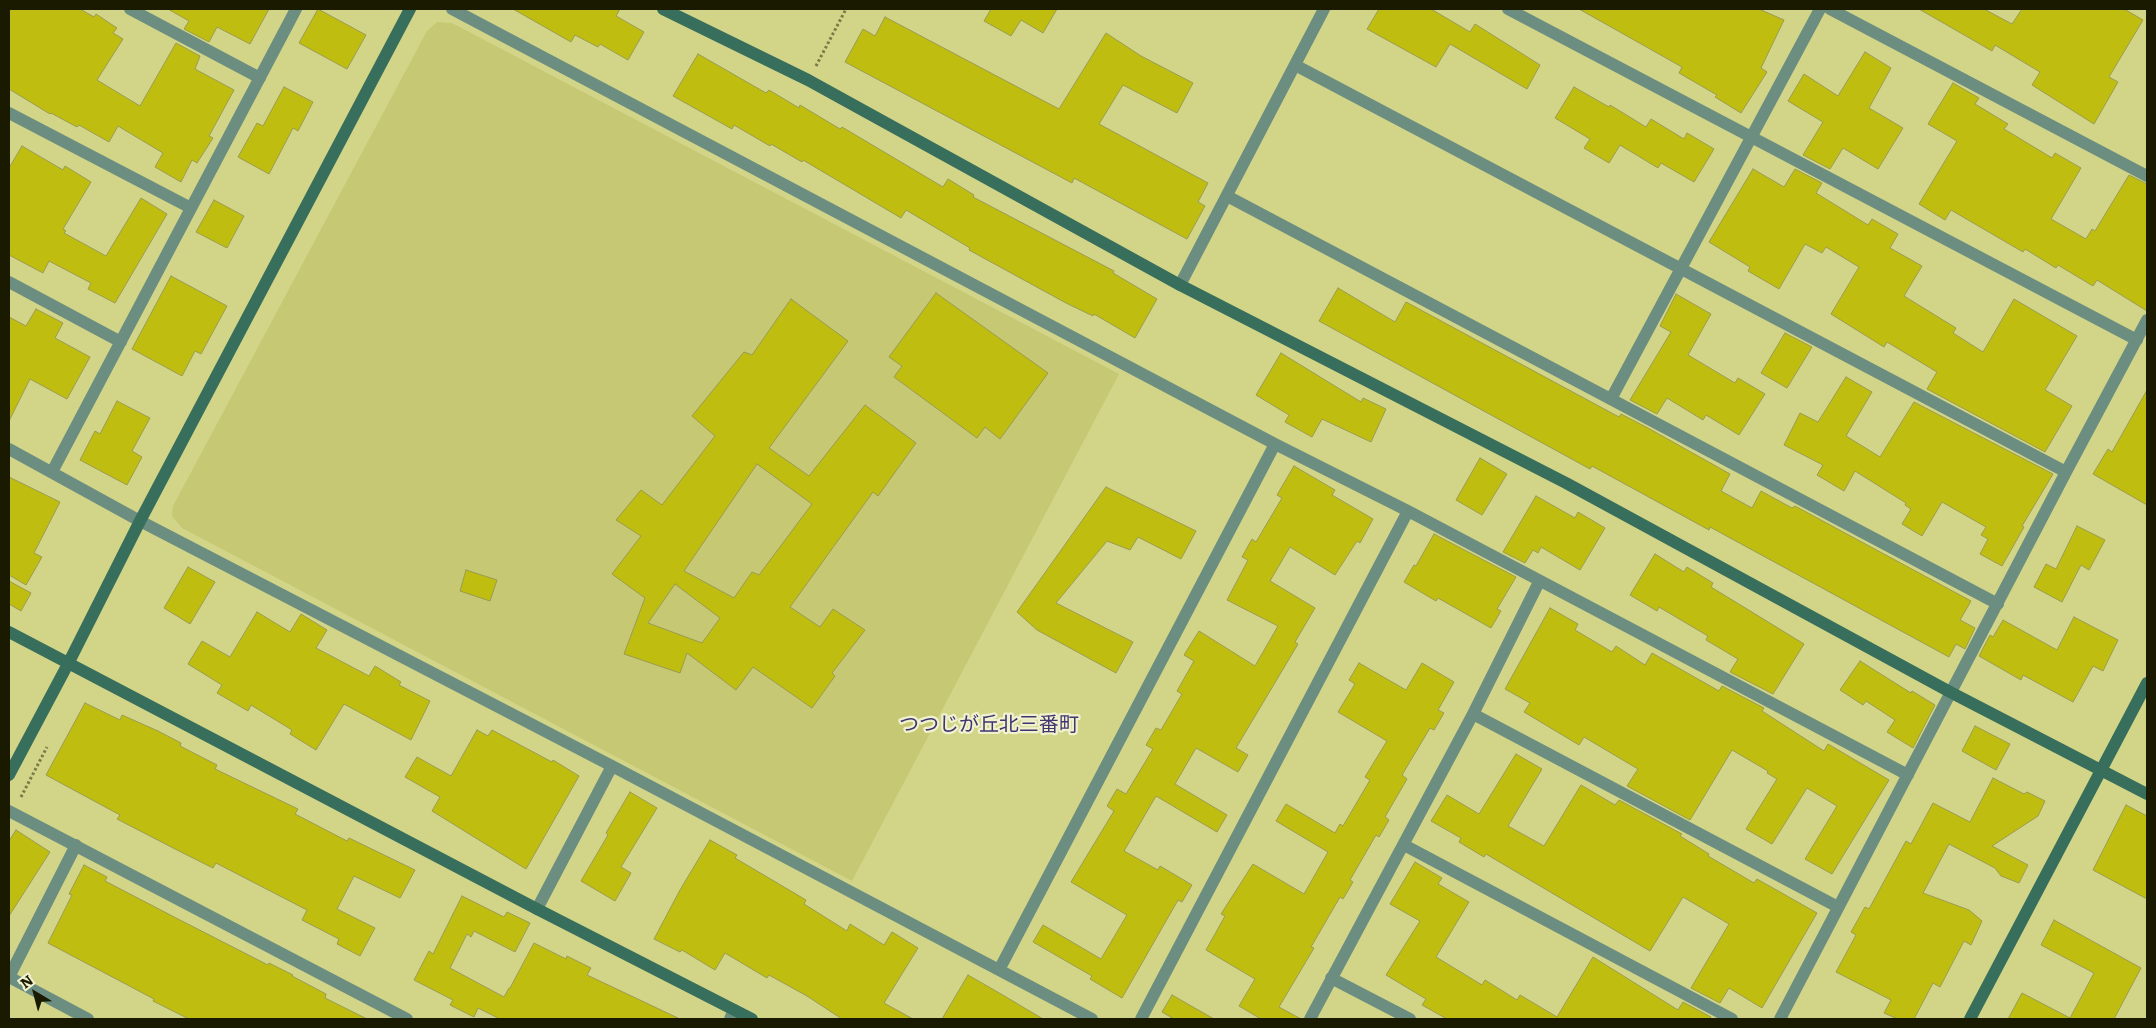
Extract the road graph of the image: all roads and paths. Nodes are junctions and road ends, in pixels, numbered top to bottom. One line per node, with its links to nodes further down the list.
1 (130, 9): 12 (street)
2 (296, 9): 12 (street)
3 (410, 9): 31 (street)
4 (452, 9): 26 (street)
5 (663, 9): 13 (street)
6 (846, 9): 13 (path)
7 (1324, 9): 11 (street)
8 (1508, 9): 15 (street)
9 (1820, 9): 15 (street)
10 (1830, 9): 16 (street)
11 (1295, 65): 17 (street); 19 (street)
12 (260, 78): 18 (street)
13 (808, 80): 21 (street)
14 (9, 112): 18 (street)
15 (1752, 137): 19 (street); 23 (street)
16 (2147, 176)
17 (1227, 196): 21 (street); 25 (street)
18 (191, 208): 24 (street)
19 (1682, 268): 25 (street); 29 (street)
20 (9, 282): 24 (street)
21 (1180, 285): 37 (street)
22 (2147, 320): 23 (street)
23 (2137, 340): 29 (street)
24 (121, 342): 28 (street)
25 (1611, 399): 33 (street)
26 (1275, 444): 30 (street); 49 (street)
27 (9, 449): 28 (street)
28 (52, 472): 31 (street)
29 (2066, 472): 33 (street)
30 (1408, 511): 32 (street); 57 (street)
31 (140, 521): 35 (street); 39 (street)
32 (1540, 582): 38 (street); 42 (street)
33 (1998, 604): 37 (street)
34 (9, 632): 35 (street)
35 (69, 662): 41 (street); 48 (street)
36 (2147, 683): 40 (street)
37 (1952, 693): 40 (street); 42 (street)
38 (1473, 714): 46 (street); 47 (street)
39 (612, 766): 48 (street); 49 (street)
40 (2102, 770): 43 (street); 62 (street)
41 (9, 774)
42 (1908, 775): 47 (street)
43 (2147, 794)
44 (9, 811): 45 (street)
45 (76, 845): 50 (street); 54 (street)
46 (1404, 845): 51 (street); 60 (street)
47 (1838, 907): 61 (street)
48 (537, 909): 52 (street)
49 (999, 970): 56 (street)
50 (9, 977): 53 (street)
51 (1331, 978): 58 (street); 59 (street)
52 (732, 1015): 55 (street)
53 (88, 1019)
54 (407, 1019)
55 (752, 1019)
56 (1092, 1019)
57 (1141, 1019)
58 (1310, 1019)
59 (1410, 1019)
60 (1732, 1019)
61 (1780, 1019)
62 (1970, 1019)

